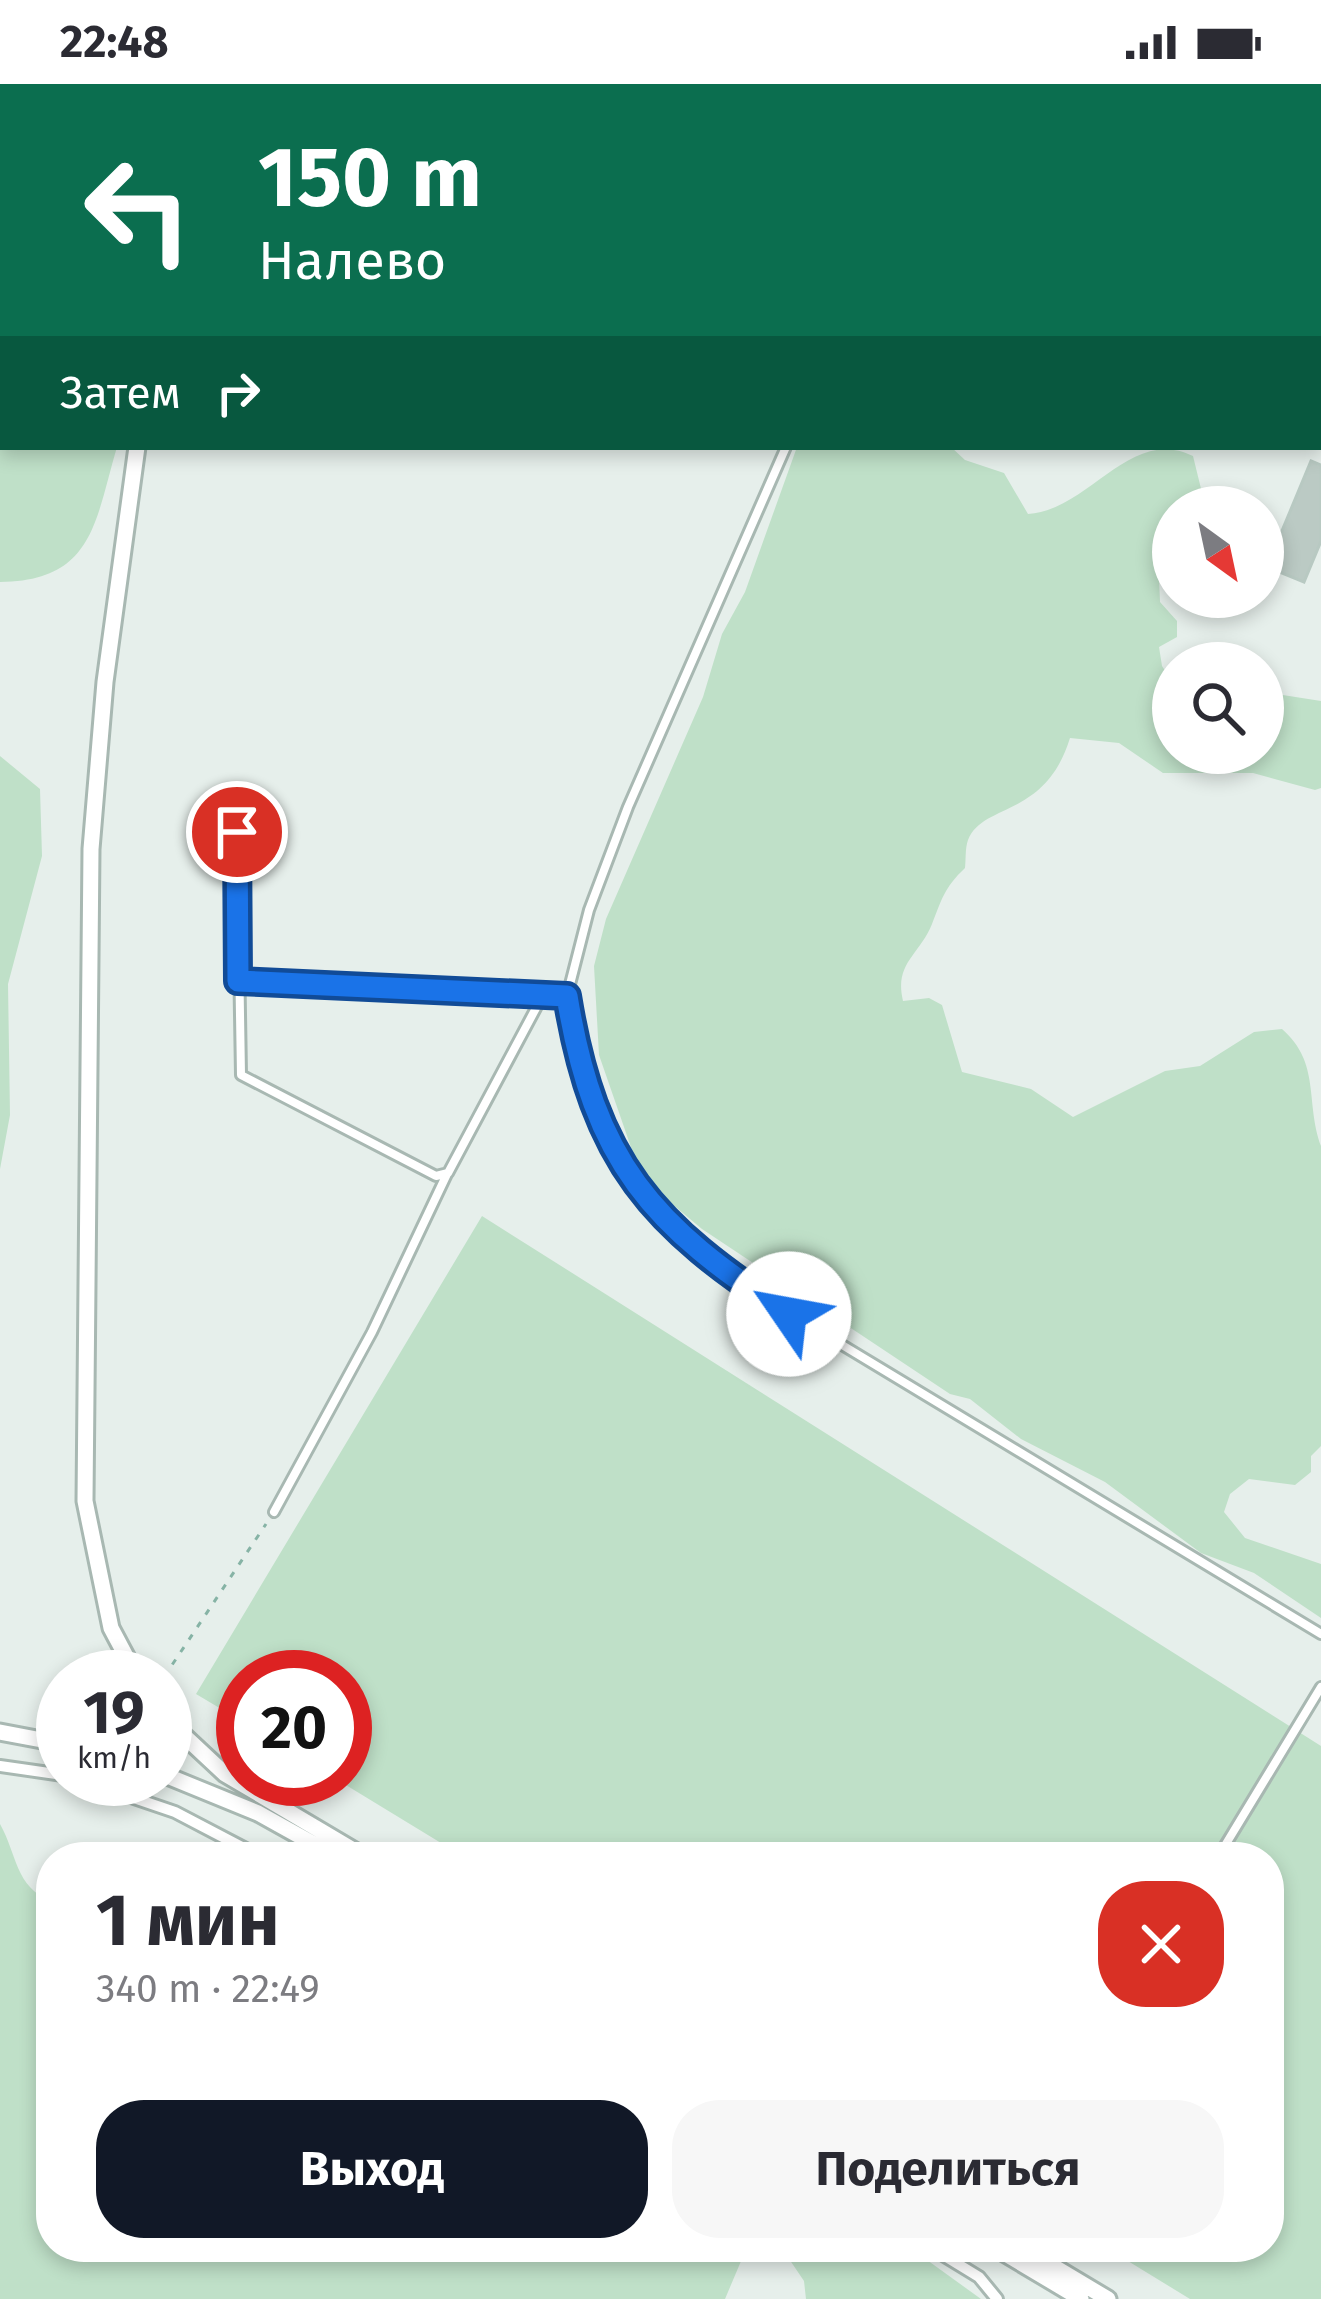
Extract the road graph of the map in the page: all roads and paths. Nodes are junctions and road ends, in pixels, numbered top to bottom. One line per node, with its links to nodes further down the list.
1 (136, 450): 10 (street)
2 (785, 450): 6 (lane)
3 (237, 832): 4 (lane)
4 (238, 981): 5 (lane); 7 (lane)
5 (543, 995): 6 (lane); 7 (lane)
6 (567, 996): 9 (lane)
7 (448, 1173): 8 (lane)
8 (274, 1512): 11 (path)
9 (1321, 1634)
10 (123, 1650)
11 (182, 1650)
12 (1321, 1687): 23 (lane)
13 (0, 1732): 14 (street)
14 (36, 1739)
15 (192, 1743): 22 (street)
16 (0, 1766): 17 (street)
17 (36, 1771)
18 (192, 1786): 21 (street)
19 (155, 1806): 20 (street)
20 (232, 1842)
21 (310, 1842)
22 (340, 1842)
23 (1227, 1842)
24 (954, 2262): 27 (street)
25 (1019, 2262): 28 (street)
26 (1046, 2262): 29 (street)
27 (997, 2299)
28 (1081, 2299)
29 (1108, 2299)

